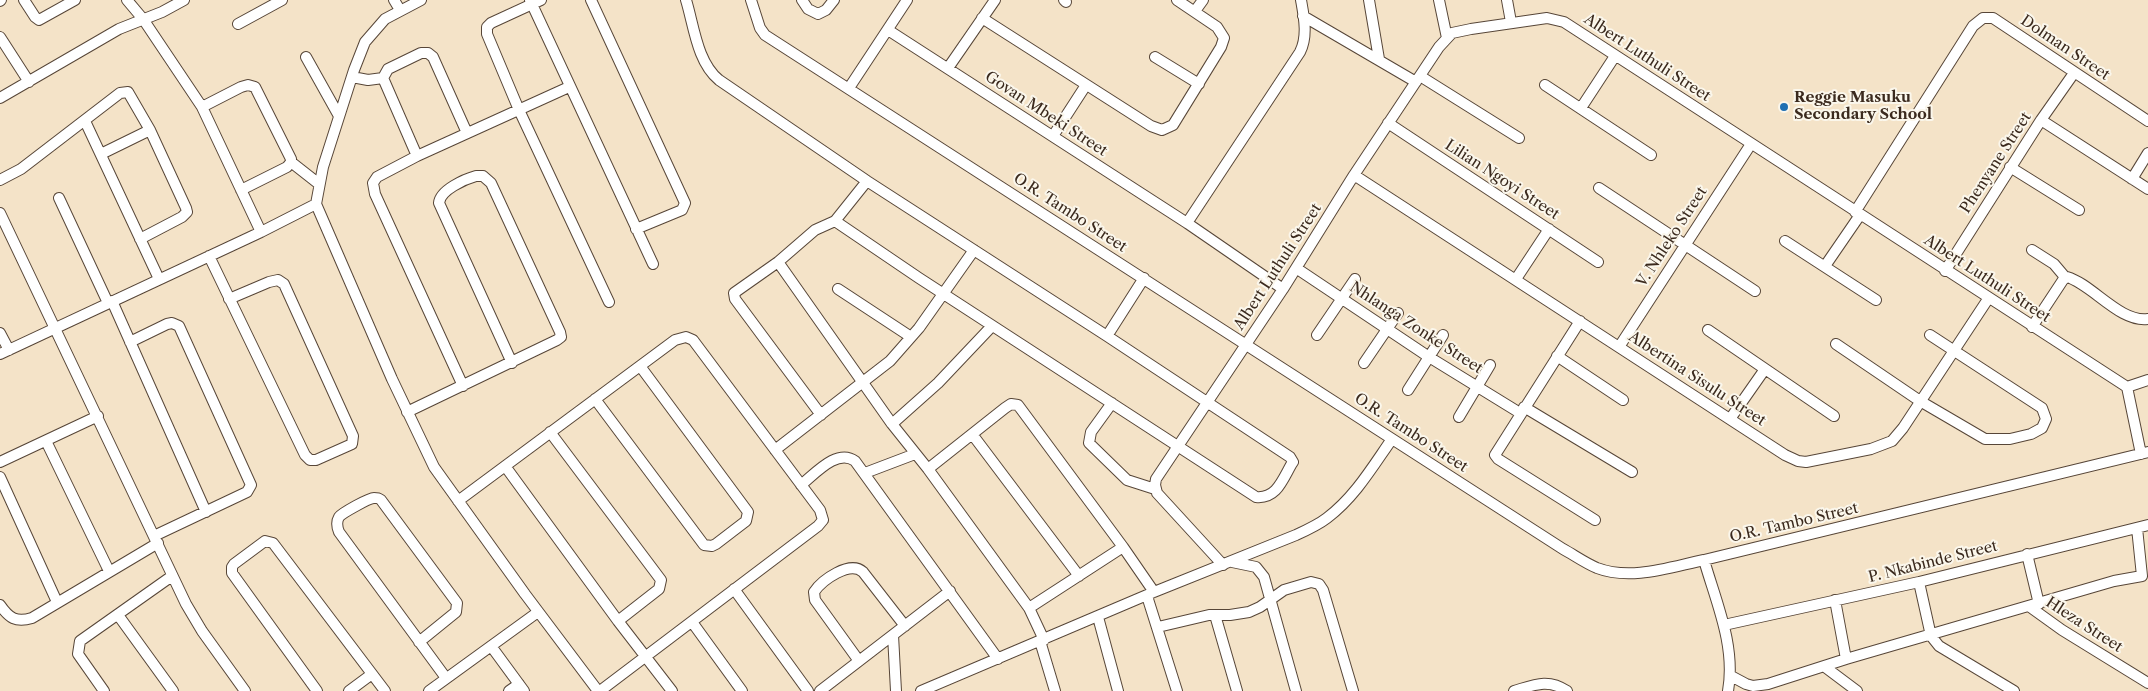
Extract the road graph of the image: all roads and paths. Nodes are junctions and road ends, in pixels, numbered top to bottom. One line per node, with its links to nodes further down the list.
1 (24, 0): 2 (street)
2 (75, 0)
3 (127, 0): 26 (street)
4 (184, 0): 26 (street)
5 (282, 0): 28 (street)
6 (394, 0): 22 (street)
7 (422, 0): 22 (street)
8 (591, 0): 82 (street)
9 (686, 0): 70 (street)
10 (751, 0): 46 (street, O.R. Tambo Street)
11 (802, 0): 12 (street)
12 (834, 0)
13 (907, 0): 29 (street)
14 (995, 0): 25 (street)
15 (1177, 0): 23 (street)
16 (1203, 0): 23 (street)
17 (1301, 0): 24 (street)
18 (1369, 0): 35 (street)
19 (1440, 0): 31 (street)
20 (1508, 0): 27 (street)
21 (535, 1): 45 (street); 50 (street)
22 (400, 10): 38 (street)
23 (1195, 11): 42 (street)
24 (1303, 16): 35 (street); 81 (street)
25 (982, 18): 36 (street); 43 (street)
26 (143, 19): 41 (street); 48 (street)
27 (1511, 22): 31 (street, Albert Luthuli Street); 32 (street, Albert Luthuli Street)
28 (238, 24)
29 (888, 30): 36 (street, Govan Mbeki Street); 46 (street)
30 (0, 37): 41 (street)
31 (1447, 38): 40 (street, Albert Luthuli Street)
32 (1615, 56): 49 (street); 60 (street, Albert Luthuli Street)
33 (306, 57): 51 (street)
34 (1155, 57): 42 (street)
35 (1379, 59): 40 (street)
36 (948, 68): 58 (street, Govan Mbeki Street)
37 (2074, 73): 52 (street, Phenyane Street); 54 (street, Dolman Street); 79 (street, Dolman Street)
38 (352, 77): 39 (street); 51 (street)
39 (383, 78): 57 (street); 64 (street)
40 (1418, 79): 55 (street, Albert Luthuli Street); 59 (street)
41 (29, 82): 47 (street)
42 (1199, 84): 43 (street)
43 (1086, 85): 58 (street)
44 (1546, 85): 49 (street)
45 (569, 87): 50 (street); 82 (street)
46 (849, 88): 98 (street, O.R. Tambo Street)
47 (0, 98)
48 (202, 106): 65 (street); 74 (street)
49 (1581, 108): 63 (street)
50 (519, 110): 57 (street); 111 (street)
51 (339, 116): 71 (street)
52 (2041, 120): 66 (street, Phenyane Street); 68 (street)
53 (85, 121): 56 (street); 62 (street); 69 (street)
54 (2148, 121)
55 (1388, 123): 67 (street, Albert Luthuli Street); 83 (street, Lilian Ngoyi Street)
56 (150, 130): 62 (street); 85 (street)
57 (467, 133): 64 (street)
58 (1053, 136): 81 (street, Govan Mbeki Street)
59 (1519, 138)
60 (1751, 144): 79 (street, Albert Luthuli Street); 87 (street, V. Nhleko Street)
61 (2148, 153): 68 (street)
62 (101, 154): 85 (street)
63 (1651, 155)
64 (417, 156): 141 (street)
65 (291, 162): 71 (street); 74 (street)
66 (2010, 167): 77 (street); 96 (street, Phenyane Street)
67 (1354, 175): 95 (street, Albert Luthuli Street); 101 (street, Albertina Sisulu Street)
68 (2132, 178): 73 (street)
69 (0, 180)
70 (867, 181): 80 (street); 88 (street)
71 (318, 184): 76 (street)
72 (1599, 188): 87 (street)
73 (2148, 189)
74 (241, 190): 84 (street)
75 (58, 198): 110 (street)
76 (316, 204): 84 (street); 151 (street)
77 (2078, 210)
78 (0, 213): 117 (street)
79 (1858, 214): 94 (street, Dolman Street); 96 (street, Albert Luthuli Street)
80 (835, 220): 91 (street); 105 (street)
81 (1187, 223): 103 (street, Govan Mbeki Street)
82 (636, 229): 93 (street)
83 (1549, 229): 92 (street, Lilian Ngoyi Street); 101 (street)
84 (261, 232): 90 (street)
85 (140, 239): 99 (street)
86 (1785, 241): 94 (street)
87 (1685, 245): 104 (street); 129 (street, V. Nhleko Street)
88 (974, 250): 105 (street); 123 (street)
89 (2032, 250): 97 (street)
90 (209, 256): 99 (street); 107 (street)
91 (778, 262): 140 (street); 152 (street)
92 (1598, 262)
93 (653, 264)
94 (1825, 266): 109 (street)
95 (1296, 268): 103 (street, Albert Luthuli Street); 106 (street, Nhlanga Zonke Street)
96 (1946, 271): 108 (street, Albert Luthuli Street)
97 (2065, 277): 113 (street); 116 (street)
98 (1144, 278): 123 (street); 127 (street, O.R. Tambo Street)
99 (159, 279): 110 (street)
100 (1355, 279): 106 (street)
101 (1516, 279): 114 (street, Albertina Sisulu Street)
102 (838, 289): 125 (street)
103 (1283, 289): 127 (street, Albert Luthuli Street)
104 (1755, 291)
105 (943, 294): 115 (street); 125 (street)
106 (1341, 298): 118 (street, Nhlanga Zonke Street); 121 (street)
107 (229, 299): 107 (street)
108 (1988, 299): 116 (street, Albert Luthuli Street); 130 (street, Albertina Sisulu Street)
109 (1876, 300)
110 (110, 302): 117 (street); 126 (street)
111 (609, 302)
112 (1398, 313): 118 (street)
113 (2148, 319)
114 (1580, 321): 129 (street, Albertina Sisulu Street); 132 (street)
115 (992, 326): 149 (street); 157 (street)
116 (2032, 327): 143 (street, Albert Luthuli Street)
117 (55, 328): 131 (street); 153 (street)
118 (1388, 329): 133 (street, Nhlanga Zonke Street); 135 (street)
119 (1708, 330): 138 (street)
120 (0, 332): 131 (street)
121 (1317, 335)
122 (1443, 335): 133 (street)
123 (1107, 336): 147 (street)
124 (1930, 336): 130 (street)
125 (911, 338): 140 (street)
126 (130, 342): 175 (street); 175 (street)
127 (1246, 344): 147 (street, Albert Luthuli Street); 160 (street, O.R. Tambo Street)
128 (1836, 344): 148 (street)
129 (1619, 347): 156 (street, Albertina Sisulu Street)
130 (1954, 350): 148 (street, Albertina Sisulu Street); 148 (street)
131 (4, 352)
132 (1557, 356): 146 (street); 150 (street)
133 (1429, 357): 142 (street, Nhlanga Zonke Street); 144 (street)
134 (512, 363): 134 (street); 141 (street)
135 (1364, 363)
136 (1490, 365): 142 (street)
137 (640, 366): 145 (street); 145 (street); 163 (street)
138 (1766, 369): 154 (street); 156 (street)
139 (2148, 380): 143 (street)
140 (863, 383): 152 (street); 157 (street)
141 (463, 386): 151 (street)
142 (1477, 386): 150 (street, Nhlanga Zonke Street); 155 (street)
143 (2126, 387): 164 (street)
144 (1408, 390)
145 (595, 399): 158 (street)
146 (1623, 400)
147 (1208, 401): 162 (street, Albert Luthuli Street); 162 (street)
148 (1920, 401): 156 (street, Albertina Sisulu Street)
149 (1112, 403): 162 (street); 173 (street)
150 (1522, 410): 169 (street, Nhlanga Zonke Street); 176 (street)
151 (407, 412): 174 (street)
152 (821, 415): 163 (street)
153 (98, 416): 161 (street); 179 (street)
154 (1834, 416)
155 (1459, 417)
156 (1730, 419)
157 (892, 424): 165 (street)
158 (550, 432): 167 (street); 202 (street)
159 (972, 434): 168 (street); 180 (street); 186 (street)
160 (1392, 439): 182 (street, O.R. Tambo Street); 183 (street)
161 (46, 441): 166 (street); 184 (street)
162 (1178, 445): 173 (street, Albert Luthuli Street)
163 (775, 450): 172 (street)
164 (2145, 453): 182 (street, O.R. Tambo Street)
165 (915, 454): 168 (street); 170 (street)
166 (0, 462)
167 (505, 466): 174 (street); 202 (street)
168 (928, 469): 197 (street)
169 (1632, 472)
170 (865, 473): 172 (street); 190 (street)
171 (0, 477): 194 (street)
172 (801, 485): 189 (street)
173 (1155, 489): 183 (street)
174 (458, 502): 198 (street)
175 (206, 512): 179 (street)
176 (1595, 520)
177 (2148, 525): 178 (street, P. Nkabinde Street)
178 (2137, 528): 181 (street, P. Nkabinde Street); 187 (street)
179 (156, 540): 184 (street); 185 (street)
180 (1123, 546): 186 (street); 191 (street)
181 (2027, 554): 188 (street, P. Nkabinde Street); 196 (street)
182 (1704, 560): 204 (street)
183 (1227, 563): 191 (street); 192 (street)
184 (109, 571): 194 (street)
185 (172, 576): 199 (street); 226 (street)
186 (1079, 576): 197 (street)
187 (2145, 579): 196 (street)
188 (1919, 582): 193 (street, P. Nkabinde Street); 208 (street)
189 (734, 589): 203 (street); 235 (street)
190 (950, 591): 205 (street); 213 (street)
191 (1151, 594): 201 (street); 206 (street)
192 (1270, 600): 200 (street); 243 (street); 244 (street)
193 (1835, 600): 204 (street, P. Nkabinde Street); 214 (street)
194 (57, 602): 195 (street)
195 (0, 605)
196 (2034, 605): 208 (street); 220 (street, Hleza Street)
197 (1029, 608): 209 (street)
198 (538, 612): 211 (street); 232 (street)
199 (118, 615): 224 (street); 225 (street)
200 (1215, 615): 206 (street); 242 (street)
201 (1098, 618): 209 (street); 240 (street)
202 (618, 621): 212 (street)
203 (692, 622): 212 (street); 234 (street)
204 (1724, 625): 218 (street)
205 (905, 626): 207 (street); 215 (street)
206 (1158, 627): 241 (street)
207 (893, 635): 215 (street); 237 (street)
208 (1931, 636): 214 (street); 248 (street)
209 (1042, 640): 213 (street); 239 (street)
210 (419, 642): 210 (street); 219 (street)
211 (491, 646): 219 (street); 221 (street)
212 (644, 656): 232 (street); 233 (street)
213 (998, 659): 222 (street)
214 (1846, 659): 216 (street)
215 (859, 661): 236 (street)
216 (1825, 667): 218 (street); 223 (street)
217 (372, 674): 227 (street); 228 (street); 229 (street)
218 (1731, 676): 247 (street)
219 (446, 678): 230 (street)
220 (2148, 683)
221 (522, 687): 231 (street)
222 (935, 688): 238 (street)
223 (1852, 690)
224 (104, 691)
225 (173, 691)
226 (245, 691)
227 (318, 691)
228 (349, 691)
229 (385, 691)
230 (429, 691)
231 (509, 691)
232 (599, 691)
233 (672, 691)
234 (742, 691)
235 (808, 691)
236 (820, 691)
237 (896, 691)
238 (921, 691)
239 (1055, 691)
240 (1118, 691)
241 (1177, 691)
242 (1237, 691)
243 (1296, 691)
244 (1353, 691)
245 (1514, 691): 246 (street)
246 (1567, 691)
247 (1728, 691)
248 (2014, 691)

